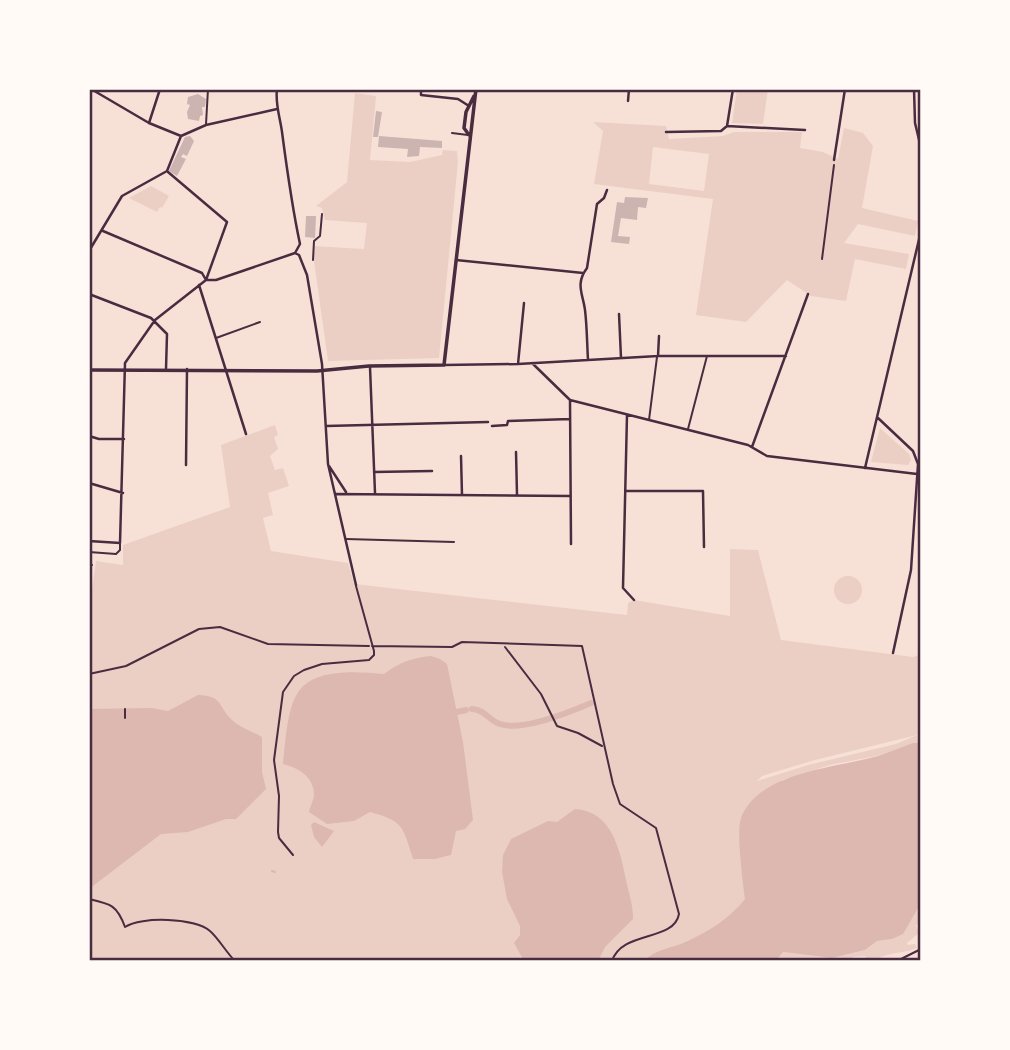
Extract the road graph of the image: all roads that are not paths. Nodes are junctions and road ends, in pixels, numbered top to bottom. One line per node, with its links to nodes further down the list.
1 (91, 89): 15 (street)
2 (160, 89): 15 (street)
3 (208, 89): 16 (lane)
4 (277, 89): 13 (street)
5 (421, 89): 12 (street)
6 (629, 89): 11 (street)
7 (733, 89): 17 (street)
8 (845, 89): 24 (street)
9 (914, 89): 23 (street)
10 (476, 92): 12 (street); 14 (street)
11 (628, 101)
12 (469, 106): 14 (street); 21 (street)
13 (277, 109): 16 (street); 30 (street)
14 (474, 111): 21 (street)
15 (149, 122): 22 (street)
16 (206, 125): 22 (street)
17 (727, 126): 18 (street); 20 (street)
18 (805, 130)
19 (452, 132): 21 (lane)
20 (666, 132)
21 (469, 135): 31 (street)
22 (181, 136): 25 (street)
23 (921, 148)
24 (834, 160)
25 (167, 171): 27 (street); 33 (street)
26 (607, 190): 32 (street)
27 (102, 230): 29 (street); 33 (street)
28 (921, 231): 60 (street)
29 (89, 251)
30 (295, 253): 33 (street); 57 (street)
31 (456, 260): 32 (street); 50 (street)
32 (583, 273): 47 (street)
33 (206, 281): 34 (street)
34 (199, 285): 39 (street); 42 (street)
35 (89, 294): 39 (street)
36 (808, 294): 45 (street)
37 (524, 303): 49 (street)
38 (619, 314): 46 (street)
39 (155, 320): 52 (street); 53 (street)
40 (260, 322): 42 (lane)
41 (659, 336): 43 (street)
42 (215, 338): 56 (street)
43 (658, 356): 44 (street); 46 (street); 62 (lane)
44 (707, 356): 45 (street); 67 (lane)
45 (786, 356): 71 (street)
46 (621, 358): 47 (street)
47 (588, 360): 48 (street)
48 (532, 363): 49 (street); 58 (street)
49 (518, 364): 50 (street)
50 (444, 365): 51 (street)
51 (369, 366): 57 (street); 64 (street)
52 (125, 369): 53 (street); 55 (street); 70 (street)
53 (166, 369): 54 (street)
54 (187, 369): 56 (street); 75 (street)
55 (89, 370)
56 (225, 370): 57 (street); 68 (street)
57 (323, 370): 65 (street)
58 (570, 400): 59 (street); 61 (street)
59 (627, 415): 62 (street); 81 (street)
60 (877, 418): 76 (street); 79 (street)
61 (570, 419): 66 (street); 88 (street)
62 (649, 420): 67 (street)
63 (488, 422): 64 (street)
64 (374, 425): 65 (street); 78 (street)
65 (326, 426): 74 (street)
66 (492, 426)
67 (688, 430): 71 (street)
68 (246, 434)
69 (89, 436): 70 (street)
70 (124, 439): 84 (street)
71 (752, 447): 76 (street)
72 (516, 452): 87 (street)
73 (461, 456): 86 (street)
74 (328, 464): 82 (street); 85 (street)
75 (186, 465)
76 (865, 468): 79 (street)
77 (432, 471): 78 (street)
78 (374, 472): 83 (street)
79 (919, 475): 96 (street)
80 (89, 484): 84 (street)
81 (626, 491): 94 (street); 99 (street)
82 (346, 492): 83 (street); 85 (street)
83 (375, 493): 86 (street)
84 (123, 494): 92 (street)
85 (335, 494): 89 (street)
86 (462, 495): 87 (street)
87 (517, 495): 88 (street)
88 (570, 496): 93 (street)
89 (345, 539): 91 (lane); 98 (street)
90 (89, 541): 92 (street)
91 (454, 542)
92 (120, 543): 97 (lane)
93 (571, 544)
94 (704, 547)
95 (906, 550): 96 (lane)
96 (912, 551): 101 (street)
97 (89, 552)
98 (356, 585): 100 (lane)
99 (634, 600)
100 (372, 646): 102 (lane); 103 (lane)
101 (893, 653)
102 (293, 855)
103 (612, 961)

